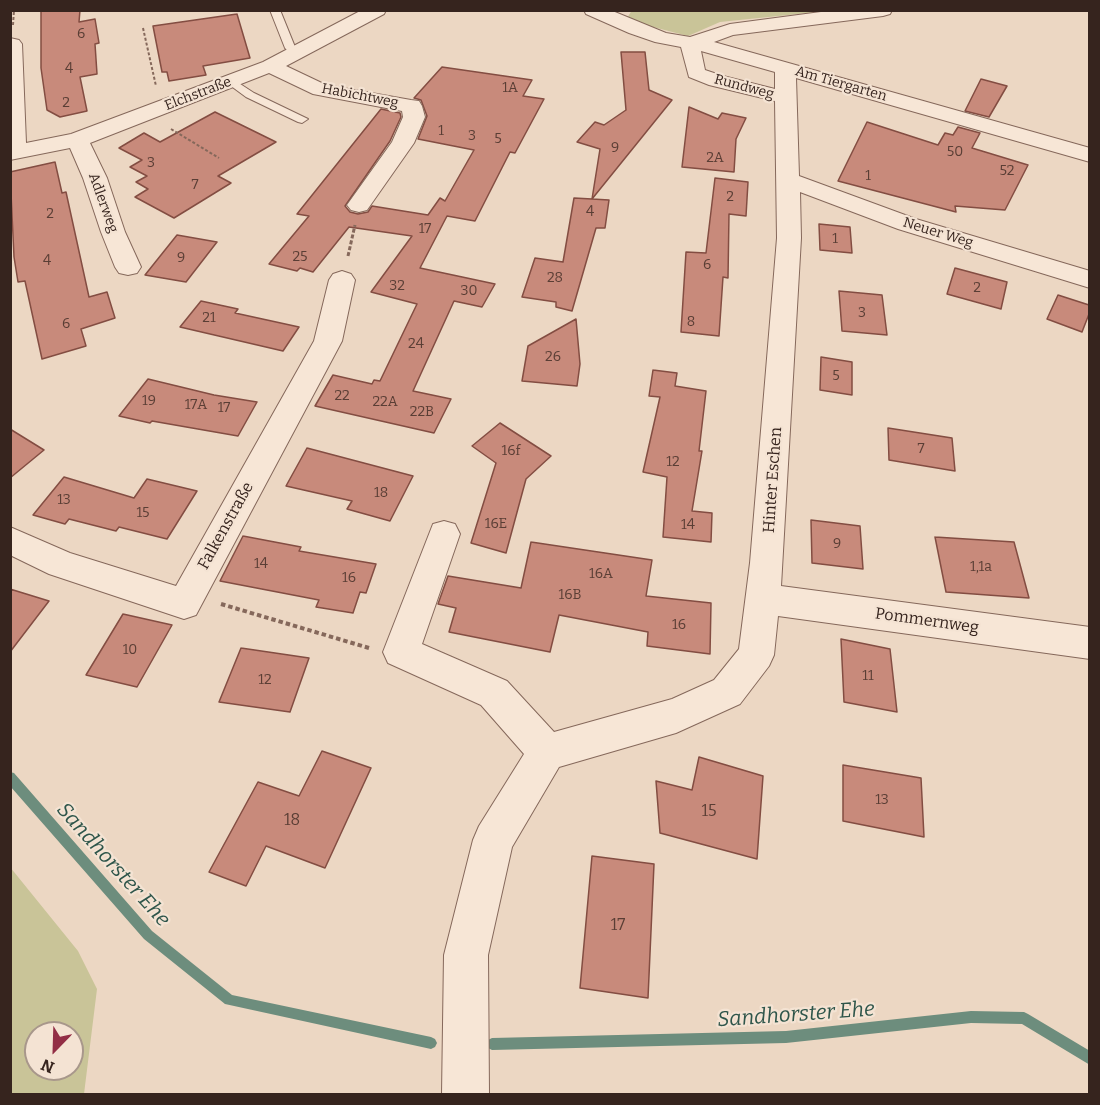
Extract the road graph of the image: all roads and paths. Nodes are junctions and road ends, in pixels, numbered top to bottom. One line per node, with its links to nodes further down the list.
1 (275, 10): 8 (lane)
2 (377, 10): 8 (street, Elchstraße)
3 (593, 10): 7 (street, Am Tiergarten)
4 (883, 10): 7 (street)
5 (143, 28): 13 (path)
6 (12, 44): 16 (street)
7 (690, 44): 10 (street, Am Tiergarten); 12 (street, Rundweg)
8 (296, 53): 9 (street, Elchstraße)
9 (270, 66): 11 (street, Elchstraße); 20 (street, Habichtweg)
10 (786, 68): 12 (street, Hinter Eschen); 17 (street, Am Tiergarten)
11 (231, 81): 13 (street, Elchstraße); 14 (lane)
12 (787, 98): 19 (street, Hinter Eschen)
13 (153, 111): 15 (street, Elchstraße); 18 (path)
14 (302, 119)
15 (77, 140): 16 (street, Elchstraße); 21 (street, Adlerweg)
16 (13, 153)
17 (1089, 155)
18 (219, 158)
19 (788, 180): 23 (street, Neuer Weg); 26 (street, Hinter Eschen)
20 (359, 205): 22 (path)
21 (128, 267)
22 (342, 280): 27 (street, Falkenstraße)
23 (1089, 280)
24 (444, 534): 29 (street)
25 (10, 540): 27 (street)
26 (764, 599): 28 (street, Pommernweg); 30 (street, Hinter Eschen)
27 (184, 604): 29 (path)
28 (1089, 644)
29 (401, 652): 30 (street)
30 (548, 752): 31 (street)
31 (465, 1095)

